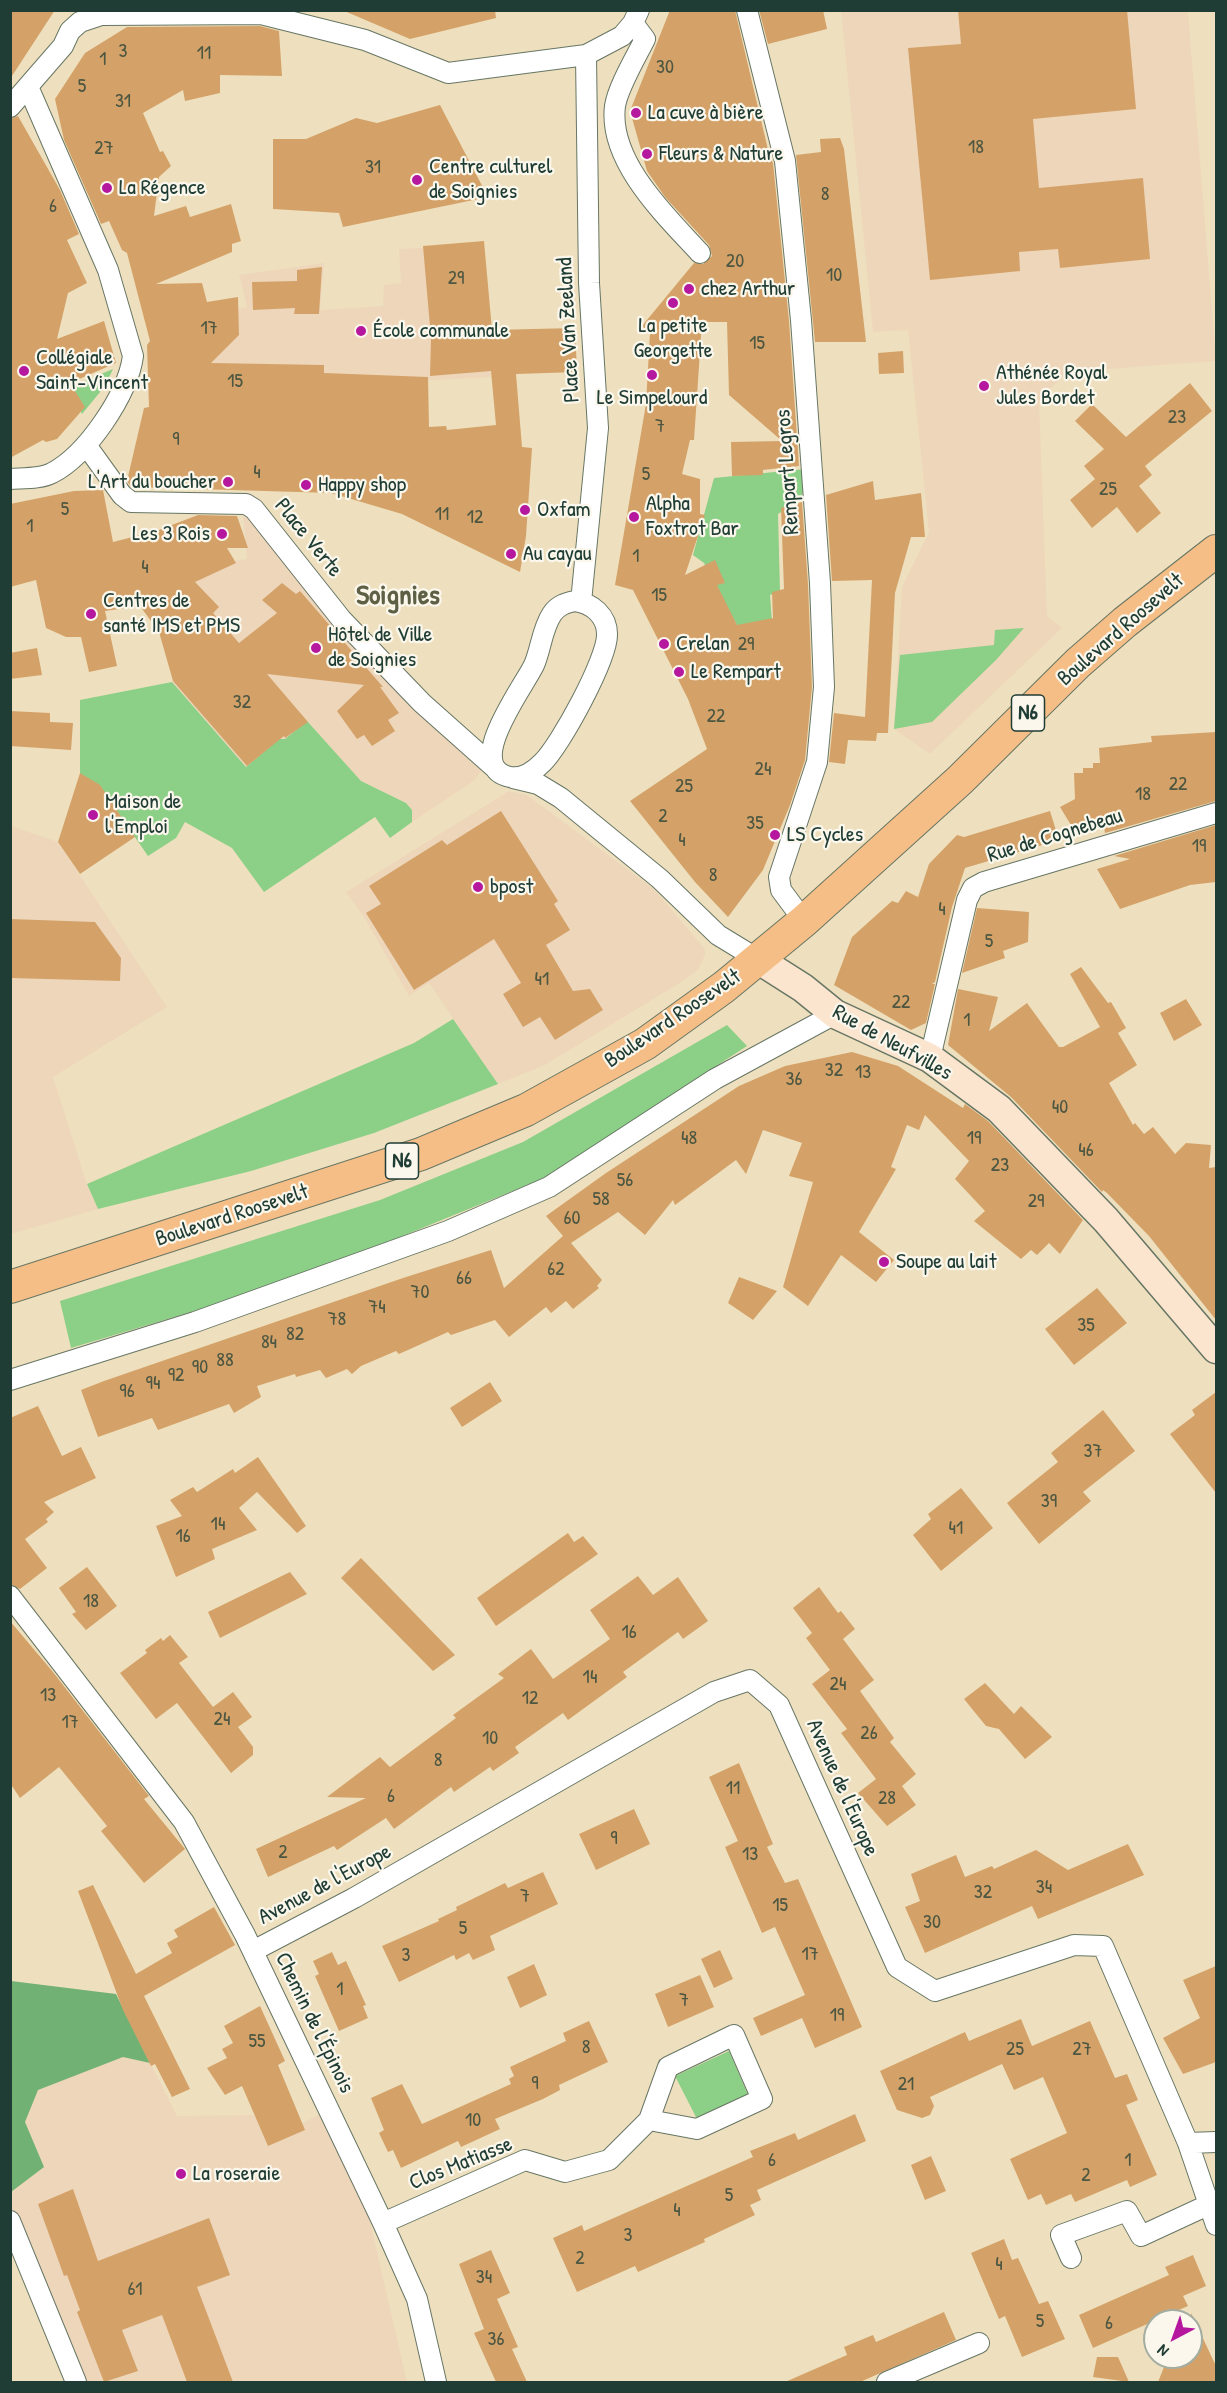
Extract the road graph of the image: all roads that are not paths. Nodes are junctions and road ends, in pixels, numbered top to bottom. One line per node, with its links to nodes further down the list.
1 (66, 10): 4 (street)
2 (747, 10): 17 (street, Rempart Legros)
3 (636, 17): 5 (street); 8 (street)
4 (70, 31): 5 (street); 6 (street)
5 (586, 55): 12 (street, Place Van Zeeland)
6 (29, 89): 7 (street); 9 (street)
7 (10, 108)
8 (700, 253)
9 (86, 445): 10 (street); 14 (street, Place Verte)
10 (10, 479)
11 (1216, 551): 17 (main road, Boulevard Roosevelt / N6)
12 (581, 602): 13 (street); 14 (street)
13 (544, 762): 14 (street); 15 (street)
14 (502, 772): 15 (street)
15 (561, 798): 18 (street, Rue de Neufvilles)
16 (1216, 813): 20 (street, Rue de Cognebeau)
17 (804, 921): 18 (main road, Boulevard Roosevelt / N6)
18 (759, 960): 19 (main road, Rue de Neufvilles); 21 (main road, Boulevard Roosevelt / N6)
19 (835, 1014): 20 (main road, Rue de Neufvilles); 23 (street)
20 (930, 1058): 22 (main road, Rue de Neufvilles)
21 (10, 1287)
22 (1216, 1349)
23 (10, 1380)
24 (10, 1596): 25 (street, Chemin de l'Épinois)
25 (253, 1951): 28 (street, Avenue de l'Europe); 31 (street, Chemin de l'Épinois)
26 (649, 2120): 26 (street, Clos Matiasse); 31 (street, Clos Matiasse)
27 (1216, 2142): 28 (street)
28 (1188, 2143): 29 (street, Avenue de l'Europe)
29 (1208, 2205): 32 (street, Avenue de l'Europe); 33 (street)
30 (10, 2222): 35 (street)
31 (383, 2223): 36 (street, Chemin de l'Épinois)
32 (1216, 2225)
33 (1071, 2258)
34 (979, 2343): 37 (street)
35 (76, 2382)
36 (436, 2382)
37 (887, 2382)

